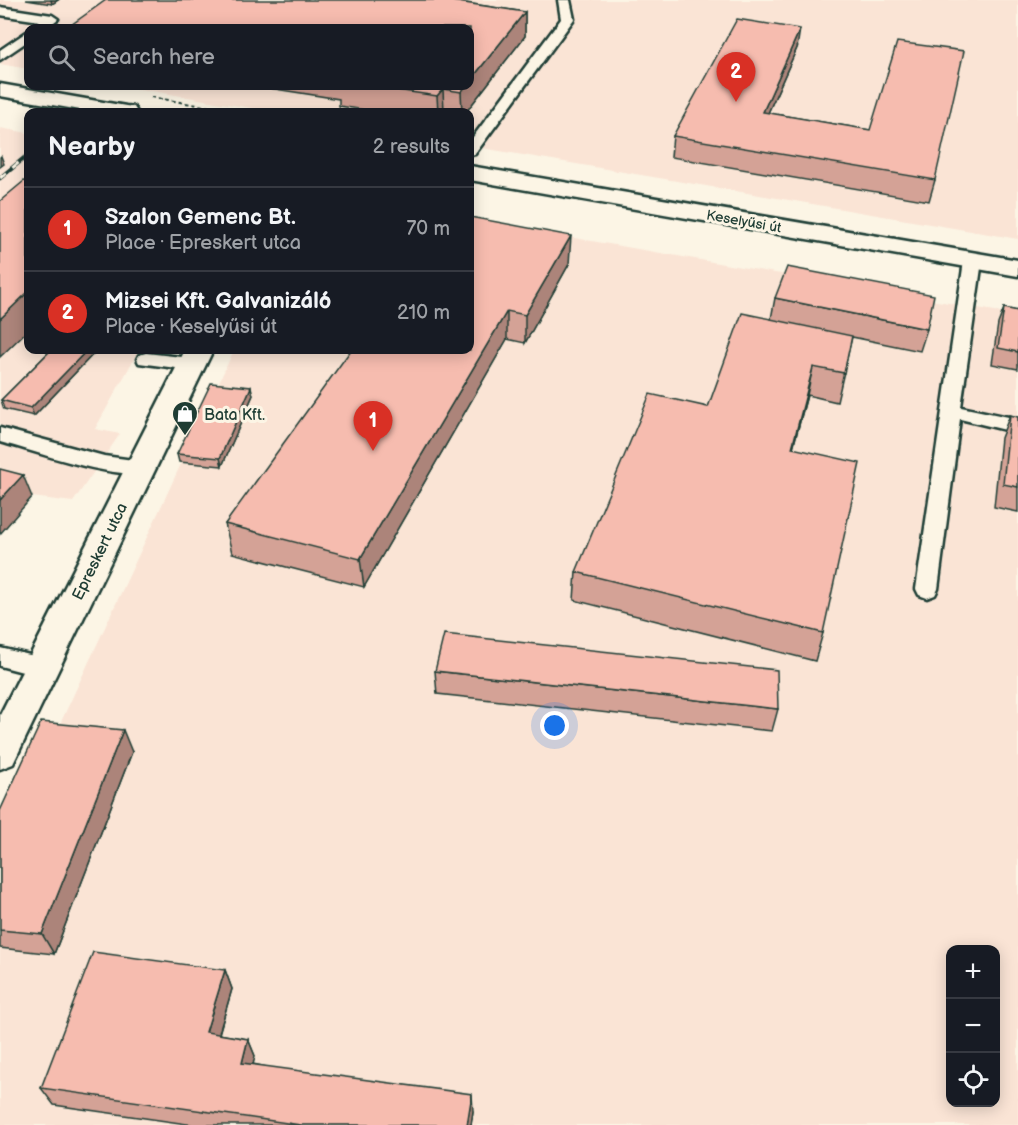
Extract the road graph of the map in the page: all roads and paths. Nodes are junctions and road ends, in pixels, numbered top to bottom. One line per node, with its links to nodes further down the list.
1 (564, 0): 10 (lane)
2 (0, 11): 3 (lane)
3 (44, 24)
4 (24, 38): 5 (lane)
5 (0, 56)
6 (0, 90): 8 (street)
7 (146, 96): 9 (path)
8 (103, 108)
9 (215, 108)
10 (474, 146)
11 (474, 174): 12 (street, Keselyűsi út)
12 (973, 261): 13 (street, Keselyűsi út); 16 (lane)
13 (1018, 268)
14 (195, 357): 15 (lane); 19 (street, Epreskert utca)
15 (146, 359)
16 (951, 411): 17 (lane); 20 (lane)
17 (1018, 426)
18 (0, 435): 19 (lane)
19 (141, 467): 22 (street, Epreskert utca)
20 (927, 589)
21 (0, 657): 22 (lane)
22 (42, 667): 23 (street, Epreskert utca)
23 (0, 753)

